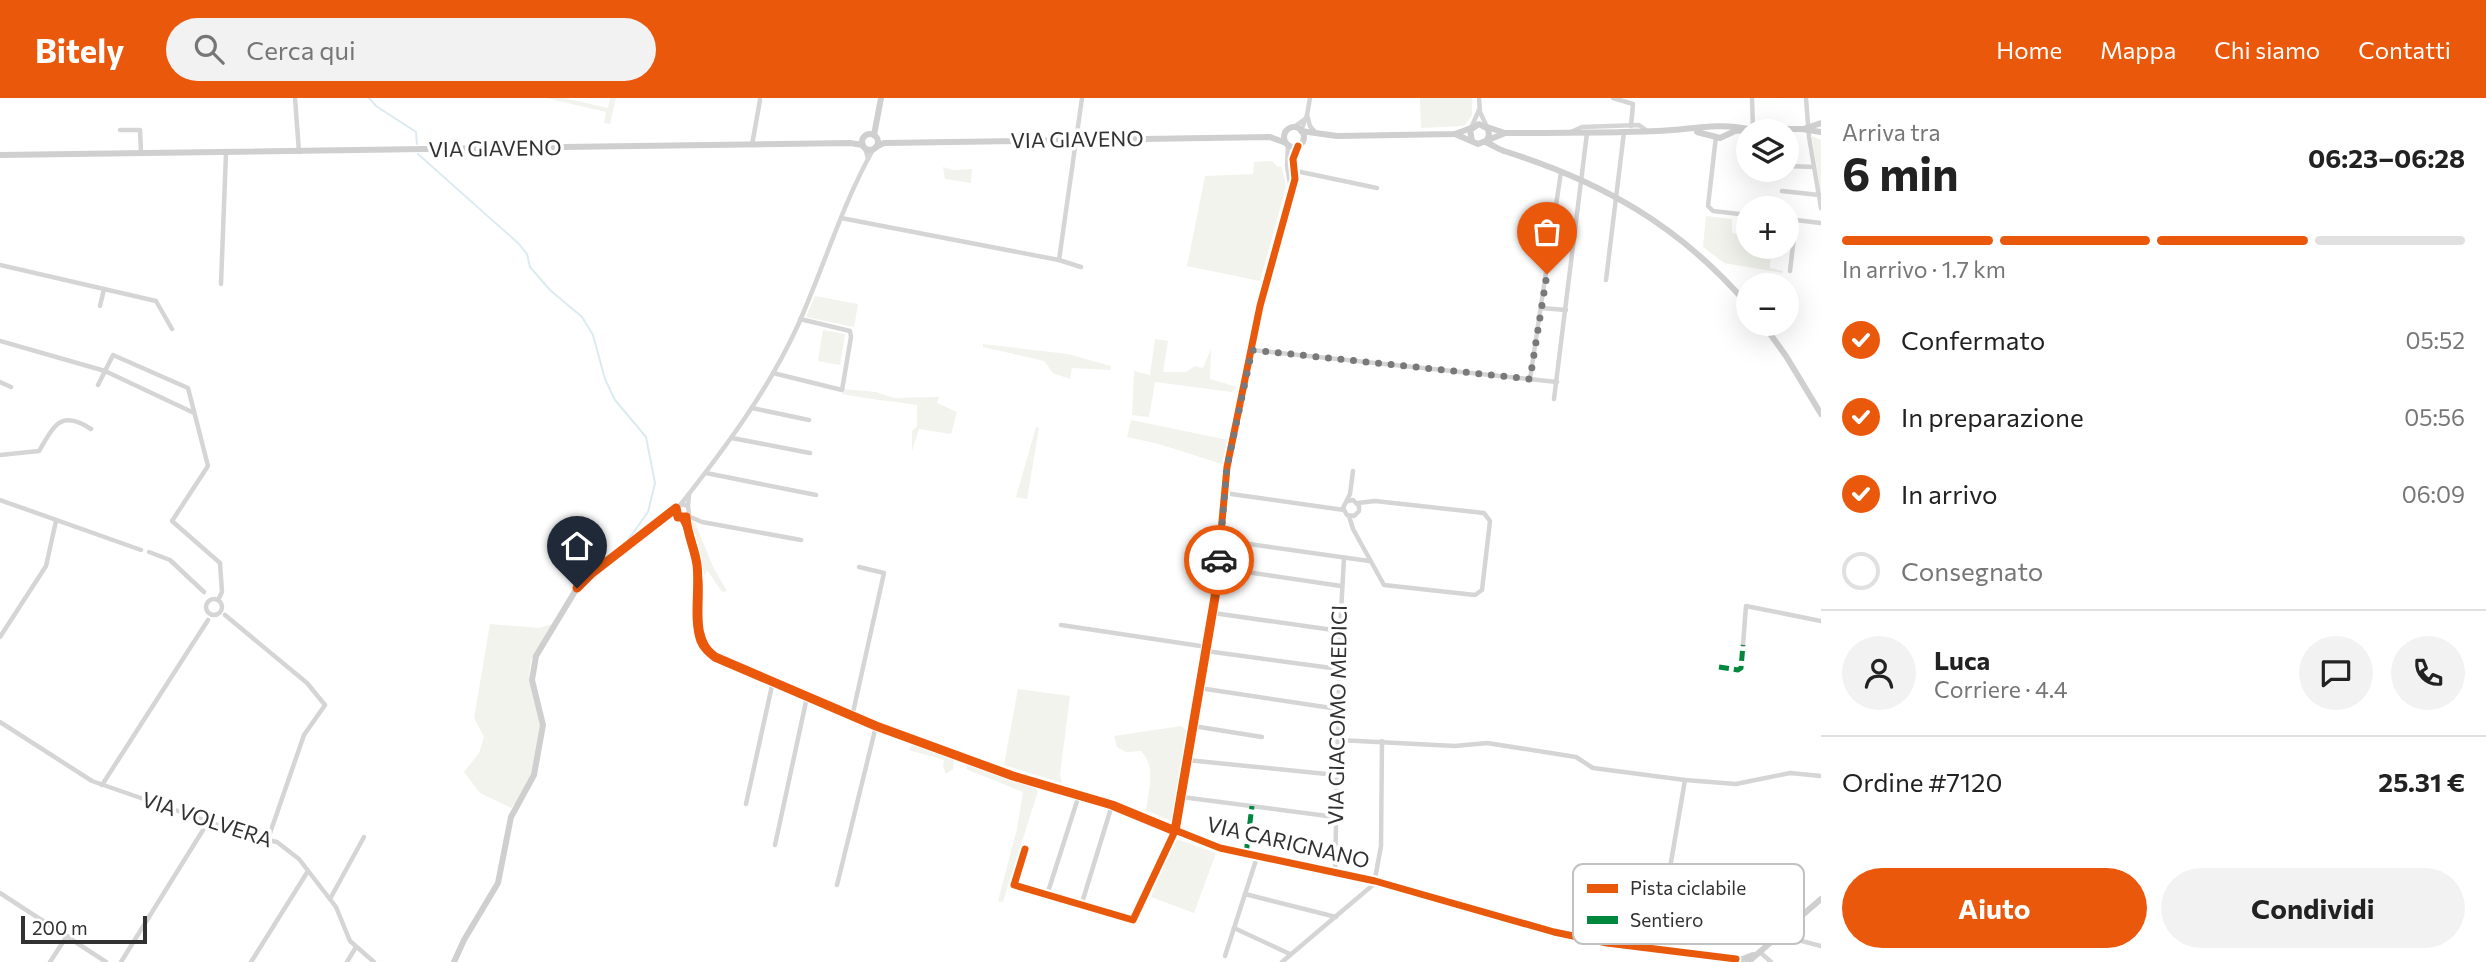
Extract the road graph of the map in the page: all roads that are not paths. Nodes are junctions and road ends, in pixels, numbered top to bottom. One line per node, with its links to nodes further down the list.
1 (295, 98): 44 (street)
2 (881, 98): 12 (main road)
3 (1082, 98): 35 (street)
4 (1310, 98): 11 (street)
5 (1479, 98): 10 (street)
6 (1613, 98): 15 (street)
7 (1752, 98): 13 (street)
8 (1806, 98): 20 (street)
9 (760, 100): 41 (street)
10 (1479, 106): 16 (street); 17 (street)
11 (1307, 115): 18 (street); 22 (street); 32 (street)
12 (876, 118): 33 (main road); 38 (main road)
13 (1751, 119)
14 (1821, 123): 20 (main road, VIA GIAVENO)
15 (1630, 126): 23 (street); 25 (street)
16 (1487, 127): 17 (main road, VIA GIAVENO); 29 (main road, VIA GIAVENO); 37 (main road)
17 (1471, 128): 31 (main road, VIA GIAVENO); 36 (main road)
18 (1290, 129): 22 (main road, VIA GIAVENO); 34 (main road, VIA GIAVENO); 40 (main road)
19 (1799, 129): 20 (main road, VIA GIAVENO)
20 (1806, 129): 28 (main road, VIA GIAVENO); 51 (street)
21 (120, 130): 47 (street)
22 (1301, 131): 32 (main road, VIA GIAVENO); 42 (main road)
23 (1647, 131): 27 (main road, VIA GIAVENO); 30 (main road, VIA GIAVENO)
24 (1736, 131): 30 (main road, VIA GIAVENO)
25 (1571, 132): 26 (main road, VIA GIAVENO); 29 (main road, VIA GIAVENO)
26 (1587, 132): 27 (main road, VIA GIAVENO); 54 (street)
27 (1624, 132): 59 (street)
28 (1821, 132)
29 (1505, 133): 37 (main road, VIA GIAVENO)
30 (1720, 133): 61 (street)
31 (1455, 134): 32 (main road, VIA GIAVENO); 36 (main road, VIA GIAVENO)
32 (1337, 136): 42 (main road, VIA GIAVENO)
33 (876, 137): 38 (main road, VIA GIAVENO); 39 (main road); 43 (main road)
34 (1270, 137): 35 (main road, VIA GIAVENO); 40 (main road, VIA GIAVENO)
35 (1077, 139): 39 (main road, VIA GIAVENO); 66 (street)
36 (1472, 141): 37 (main road, VIA GIAVENO)
37 (1486, 141): 52 (main road)
38 (864, 142): 41 (main road, VIA GIAVENO); 43 (main road, VIA GIAVENO); 48 (street)
39 (884, 143): 43 (main road, VIA GIAVENO)
40 (1287, 144): 42 (main road, VIA GIAVENO); 49 (street)
41 (752, 145): 44 (main road, VIA GIAVENO)
42 (1300, 145): 53 (street)
43 (875, 148): 48 (street)
44 (299, 152): 45 (main road, VIA GIAVENO)
45 (226, 153): 47 (main road, VIA GIAVENO); 71 (street)
46 (2, 154): 47 (main road, VIA GIAVENO)
47 (141, 154)
48 (868, 158): 62 (street)
49 (1289, 158): 53 (street); 56 (street)
50 (1799, 166): 51 (street)
51 (1814, 167): 58 (street)
52 (1562, 170): 54 (main road); 75 (street)
53 (1296, 172): 55 (street); 56 (street)
54 (1582, 179): 59 (main road); 76 (street)
55 (1377, 188)
56 (1292, 189): 81 (street)
57 (1782, 191): 58 (street)
58 (1819, 195): 60 (street)
59 (1616, 197): 70 (street); 73 (main road)
60 (1821, 208)
61 (1736, 214)
62 (841, 218): 66 (street); 77 (street)
63 (1799, 220): 64 (street)
64 (1821, 223)
65 (1791, 259): 69 (street)
66 (1059, 260): 68 (street)
67 (0, 265): 72 (street)
68 (1081, 267)
69 (1790, 271)
70 (1606, 280)
71 (221, 284)
72 (104, 289): 74 (street); 78 (street)
73 (1736, 292)
74 (100, 306)
75 (1541, 308): 76 (street); 84 (street)
76 (1566, 310): 86 (street)
77 (800, 319): 83 (street); 83 (street)
78 (172, 329)
79 (1772, 336): 92 (main road)
80 (0, 341): 82 (street)
81 (1252, 350): 84 (street); 100 (street)
82 (105, 371): 87 (street); 91 (street); 91 (street)
83 (773, 373): 90 (street)
84 (1530, 379): 86 (street)
85 (0, 382): 88 (street)
86 (1557, 382): 89 (street)
87 (98, 385)
88 (11, 387)
89 (1554, 399)
90 (752, 408): 93 (street); 95 (street)
91 (193, 412): 123 (street)
92 (1821, 414)
93 (808, 420)
94 (91, 429): 97 (street)
95 (732, 438): 96 (street); 99 (street)
96 (810, 453)
97 (0, 455)
98 (1353, 471): 104 (street)
99 (706, 473): 101 (street); 102 (street)
100 (1224, 493): 107 (street); 115 (street)
101 (690, 494): 105 (street); 106 (street, VIA CARIGNANO)
102 (816, 495)
103 (0, 500): 112 (street)
104 (1355, 503): 107 (street); 108 (street); 119 (street)
105 (677, 508): 106 (street); 110 (street); 196 (main road)
106 (689, 508): 110 (street, VIA CARIGNANO); 111 (street)
107 (1344, 509): 109 (street)
108 (1356, 515): 109 (street); 113 (street)
109 (1349, 516): 113 (street)
110 (685, 517): 111 (street); 135 (street, VIA CARIGNANO)
111 (695, 518): 114 (street)
112 (56, 521): 116 (street); 131 (street)
113 (1353, 529): 119 (street)
114 (801, 540)
115 (1221, 540): 118 (street); 121 (street)
116 (141, 551)
117 (149, 552): 123 (street)
118 (1344, 558): 119 (street); 122 (street, VIA GIACOMO MEDICI)
119 (1369, 561)
120 (859, 567): 139 (street)
121 (1219, 568): 122 (street); 126 (street)
122 (1341, 586): 130 (street, VIA GIACOMO MEDICI)
123 (213, 600): 124 (street); 125 (street)
124 (208, 611): 125 (street); 127 (street)
125 (218, 613): 127 (street); 159 (street)
126 (1213, 613): 130 (street); 133 (street)
127 (208, 620): 150 (street)
128 (1821, 621): 132 (street)
129 (1061, 625): 133 (street)
130 (1339, 631): 134 (street, VIA GIACOMO MEDICI)
131 (0, 637)
132 (1742, 645)
133 (1206, 649): 134 (street); 136 (street)
134 (1339, 669): 138 (street, VIA GIACOMO MEDICI)
135 (773, 681): 137 (street, VIA CARIGNANO); 153 (street)
136 (1199, 688): 138 (street); 142 (street)
137 (807, 697): 139 (street, VIA CARIGNANO); 160 (street)
138 (1338, 709): 144 (street, VIA GIACOMO MEDICI)
139 (852, 717): 141 (street, VIA CARIGNANO)
140 (0, 722): 150 (street, VIA VOLVERA)
141 (876, 726): 151 (street, VIA CARIGNANO); 167 (street)
142 (1193, 726): 143 (street); 146 (street)
143 (1262, 737)
144 (1338, 740): 145 (street); 147 (street, VIA GIACOMO MEDICI)
145 (1382, 741): 149 (street); 166 (street)
146 (1188, 760): 147 (street); 152 (street)
147 (1336, 775): 155 (street, VIA GIACOMO MEDICI)
148 (1821, 776): 149 (street)
149 (1685, 780): 163 (street)
150 (102, 785): 156 (street, VIA VOLVERA)
151 (1079, 795): 154 (street, VIA CARIGNANO); 170 (street)
152 (1182, 797): 155 (street); 157 (street)
153 (746, 804)
154 (1112, 805): 157 (street, VIA CARIGNANO); 173 (street)
155 (1335, 817): 165 (street, VIA GIACOMO MEDICI)
156 (208, 822): 159 (street, VIA VOLVERA); 192 (street)
157 (1175, 831): 162 (street, VIA CARIGNANO); 173 (street)
158 (364, 837): 171 (street)
159 (268, 839): 164 (street, VIA VOLVERA)
160 (775, 845)
161 (1025, 849): 170 (street)
162 (1257, 857): 165 (street, VIA CARIGNANO); 169 (street)
163 (1671, 864)
164 (308, 871): 171 (street, VIA VOLVERA); 193 (street)
165 (1335, 873): 166 (street, VIA CARIGNANO)
166 (1375, 881): 175 (street); 178 (street, VIA CARIGNANO)
167 (838, 885)
168 (0, 893): 177 (street)
169 (1245, 894): 175 (street); 176 (street)
170 (1047, 895): 173 (street)
171 (330, 899): 184 (street, VIA VOLVERA)
172 (1821, 899): 174 (main road)
173 (1081, 905)
174 (1804, 914)
175 (1336, 917): 187 (street)
176 (1234, 928): 187 (street); 188 (street)
177 (66, 936): 190 (street); 191 (street)
178 (1573, 936)
179 (1804, 942): 183 (street)
180 (1614, 944): 185 (street, VIA CARIGNANO)
181 (1657, 944): 185 (street)
182 (1768, 944): 186 (main road)
183 (1821, 946)
184 (356, 947): 194 (street); 195 (street, VIA VOLVERA)
185 (1656, 950): 189 (street, VIA CARIGNANO)
186 (1757, 953): 189 (main road); 198 (main road); 199 (street)
187 (1291, 954): 197 (street)
188 (1224, 956)
189 (1734, 961)
190 (50, 962)
191 (106, 962)
192 (121, 962)
193 (251, 962)
194 (346, 962)
195 (374, 962)
196 (454, 962)
197 (1282, 962)
198 (1748, 962)
199 (1771, 962)

